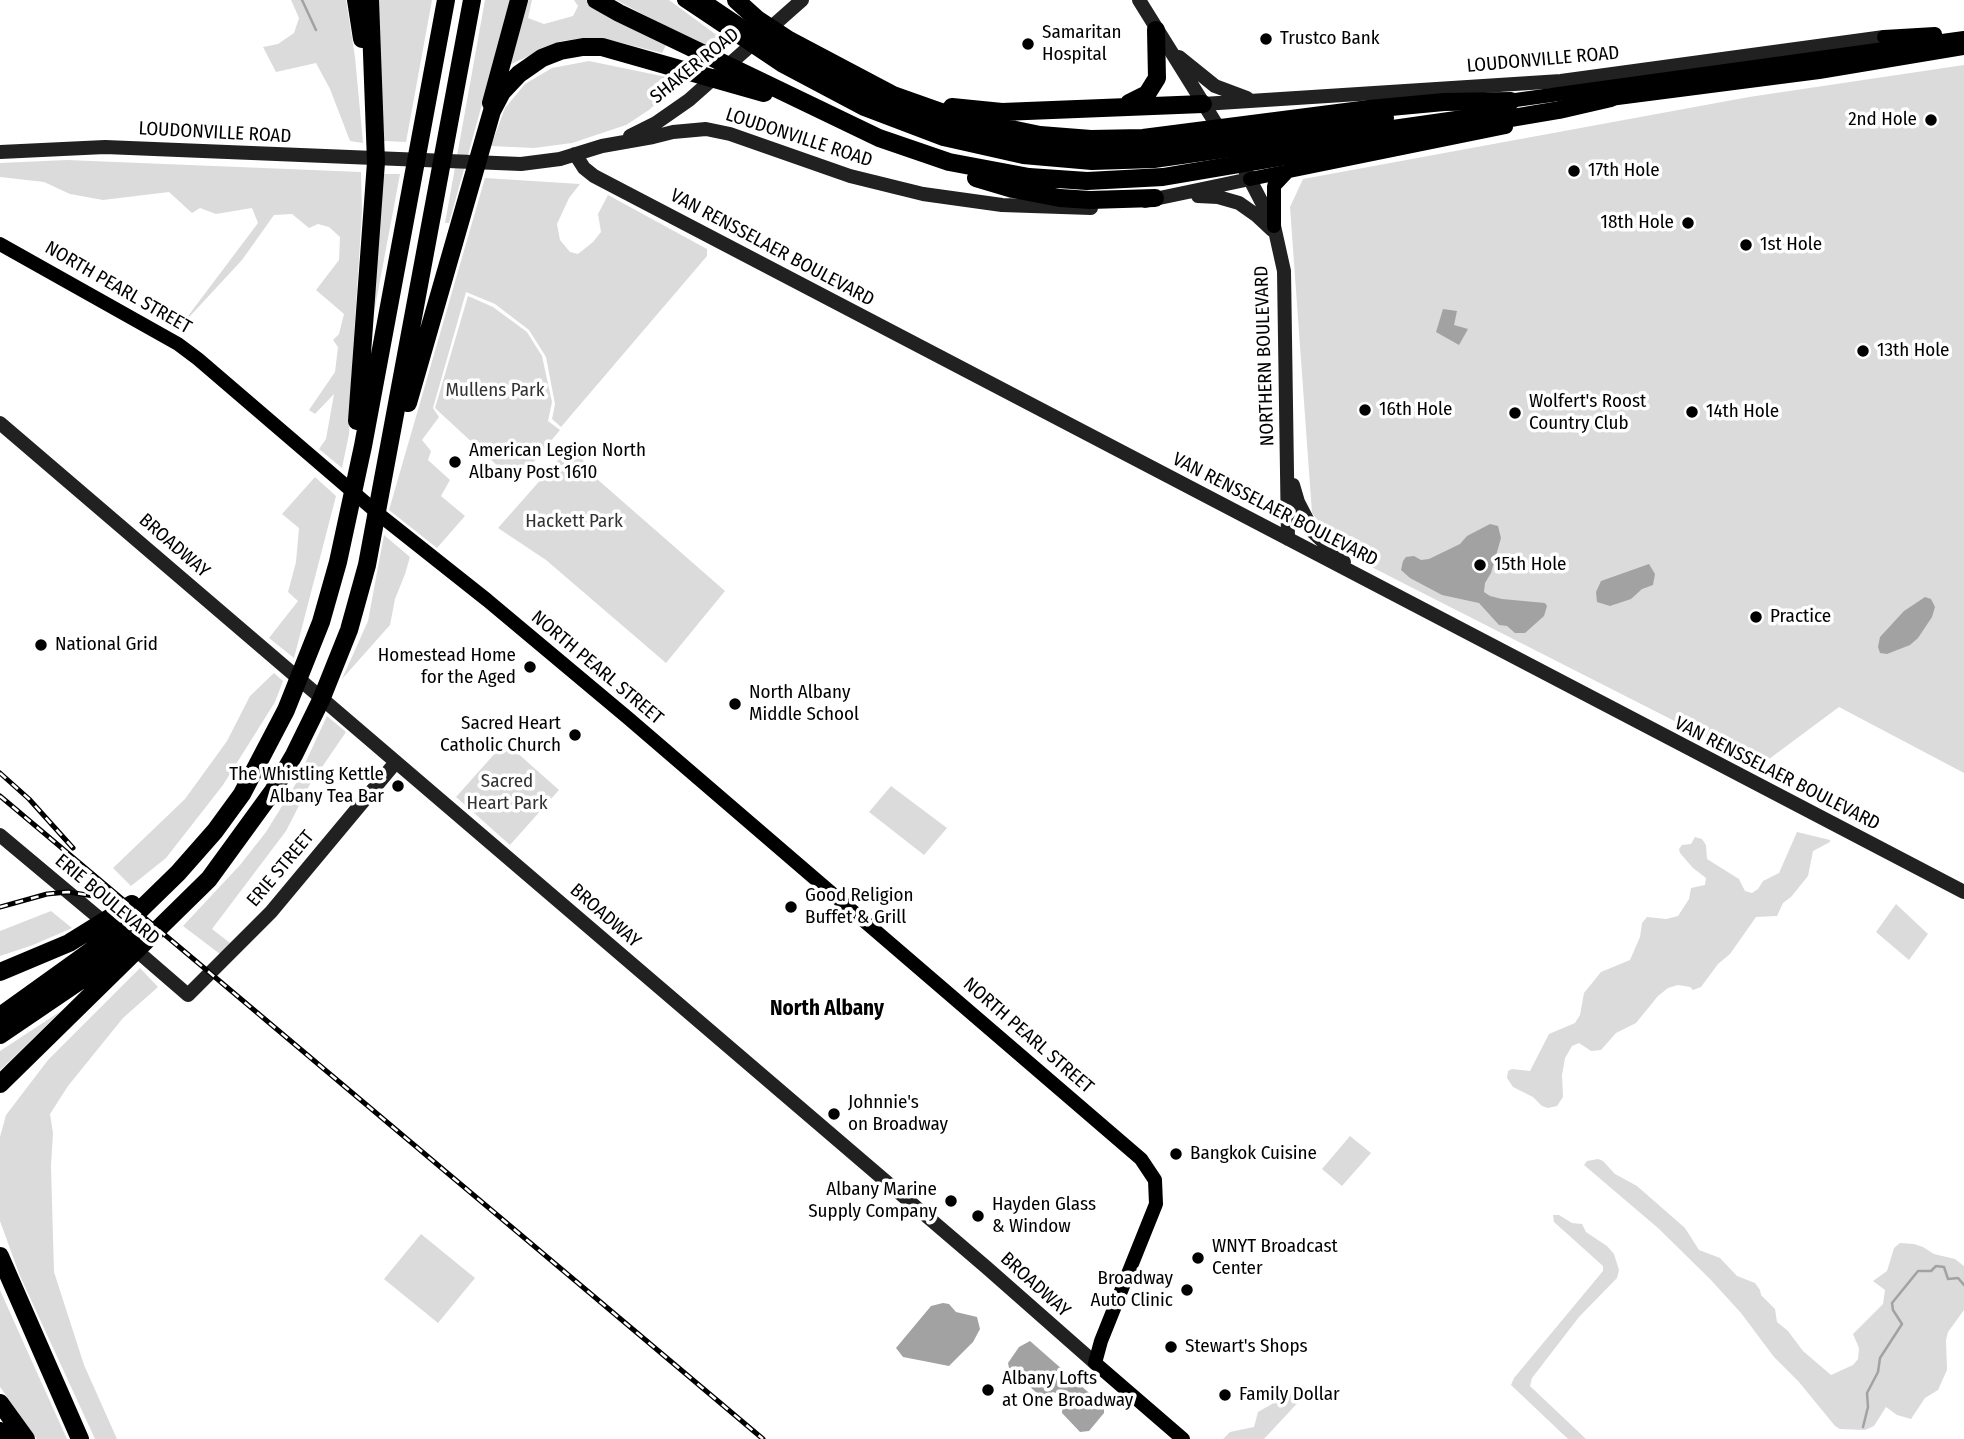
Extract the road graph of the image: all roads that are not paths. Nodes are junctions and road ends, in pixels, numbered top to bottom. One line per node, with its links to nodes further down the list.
1 (356, 0): 25 (highway)
2 (370, 0): 25 (highway)
3 (446, 0): 38 (highway)
4 (472, 0): 39 (highway)
5 (519, 0): 24 (highway)
6 (596, 0): 23 (highway)
7 (684, 0): 18 (main road)
8 (703, 0): 20 (main road)
9 (736, 0): 17 (highway)
10 (802, 0): 27 (street, SHAKER ROAD)
11 (1139, 0): 12 (street, NORTHERN BOULEVARD)
12 (1161, 36): 19 (street); 21 (highway); 22 (street, NORTHERN BOULEVARD)
13 (1964, 36): 14 (main road)
14 (1882, 43): 16 (main road); 19 (street, LOUDONVILLE ROAD); 20 (main road)
15 (1964, 48): 16 (main road)
16 (1819, 72): 18 (main road)
17 (858, 77): 20 (highway); 21 (highway)
18 (1611, 99): 26 (highway); 30 (main road)
19 (1263, 100): 22 (street, LOUDONVILLE ROAD)
20 (1511, 101)
21 (1122, 107): 22 (highway)
22 (1206, 108): 31 (street, NORTHERN BOULEVARD)
23 (846, 124): 24 (highway); 26 (highway)
24 (485, 134): 39 (highway)
25 (376, 136): 38 (highway)
26 (895, 145): 33 (highway)
27 (602, 146): 29 (street, LOUDONVILLE ROAD); 33 (street, LOUDONVILLE ROAD)
28 (0, 152): 29 (street, LOUDONVILLE ROAD)
29 (575, 154): 40 (street, VAN RENSSELAER BOULEVARD)
30 (1289, 170): 31 (main road); 34 (main road)
31 (1248, 176): 32 (street, LOUDONVILLE ROAD); 34 (street, NORTHERN BOULEVARD)
32 (1176, 195): 33 (street, LOUDONVILLE ROAD); 34 (street)
33 (1155, 198)
34 (1275, 230): 37 (street, NORTHERN BOULEVARD)
35 (0, 244): 56 (main road, NORTH PEARL STREET)
36 (0, 423): 42 (street, BROADWAY)
37 (1288, 440): 40 (street, NORTHERN BOULEVARD); 41 (street)
38 (358, 445): 44 (highway)
39 (387, 459): 46 (highway)
40 (1288, 538): 41 (street, VAN RENSSELAER BOULEVARD)
41 (1355, 573): 45 (street, VAN RENSSELAER BOULEVARD)
42 (396, 762): 48 (street, ERIE STREET); 56 (street, BROADWAY)
43 (0, 835): 48 (street, ERIE BOULEVARD)
44 (174, 871): 46 (highway); 47 (highway)
45 (1964, 892)
46 (96, 968): 49 (highway); 50 (highway); 51 (highway)
47 (0, 972)
48 (188, 995)
49 (0, 1016)
50 (55, 1031): 52 (highway); 53 (highway)
51 (0, 1035)
52 (0, 1084)
53 (0, 1101)
54 (0, 1255): 57 (highway)
55 (0, 1265): 57 (highway)
56 (1095, 1363): 63 (main road, BROADWAY)
57 (50, 1373): 62 (highway)
58 (0, 1403): 61 (highway)
59 (0, 1431): 60 (highway)
60 (6, 1439)
61 (26, 1439)
62 (80, 1439)
63 (1183, 1439)

